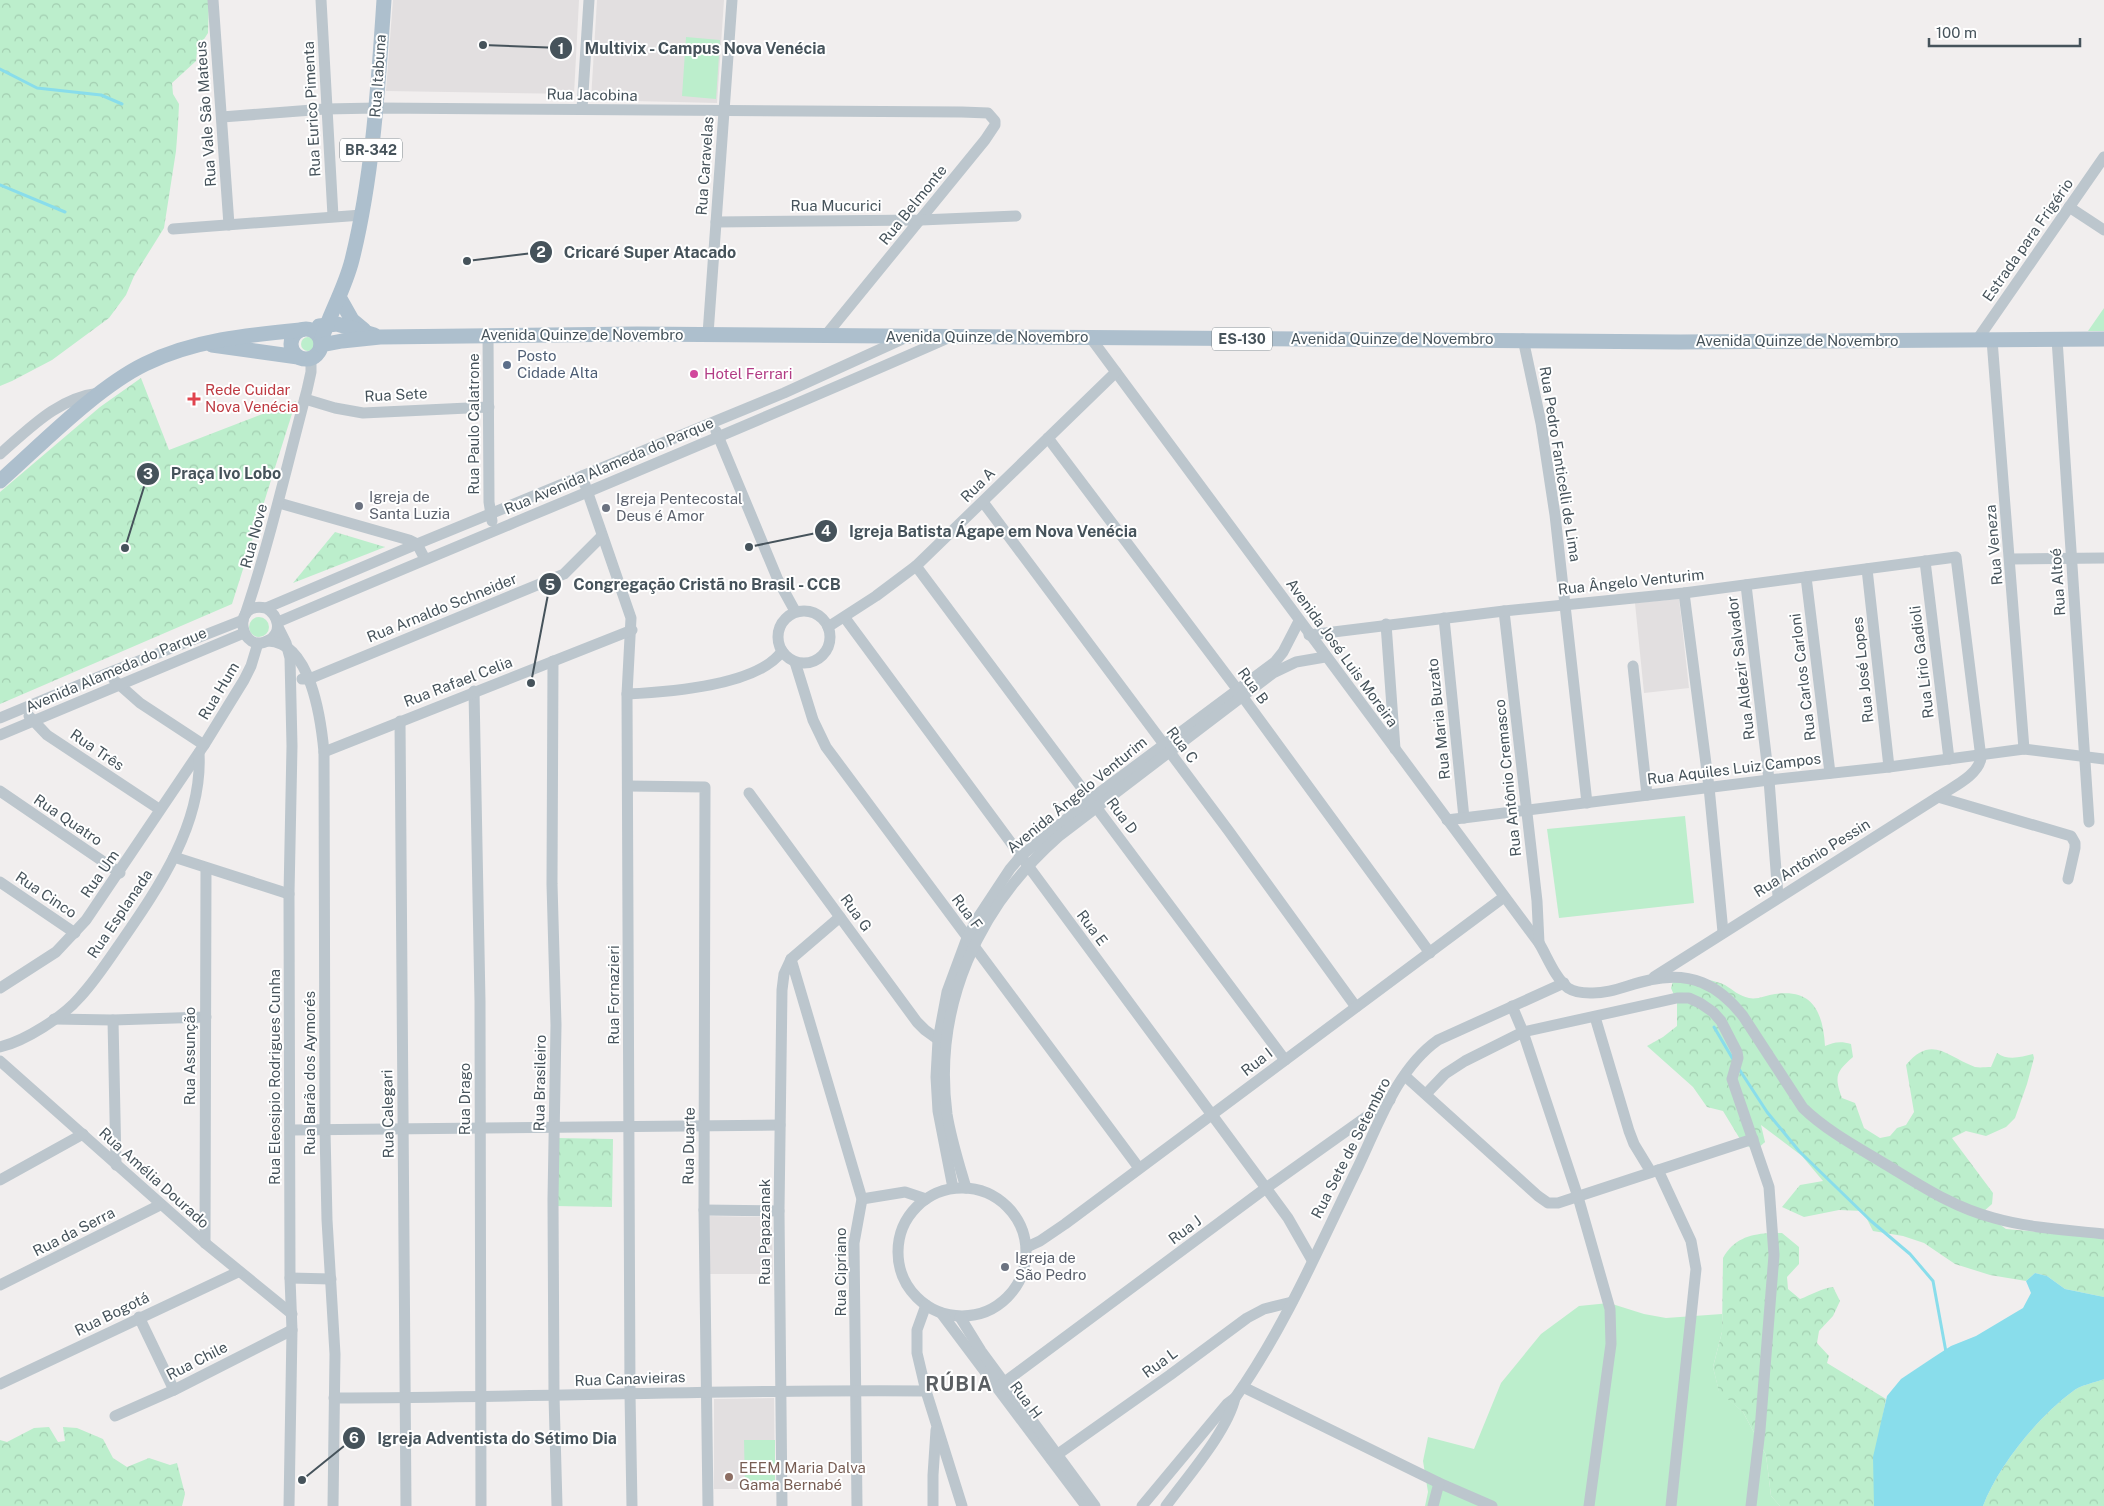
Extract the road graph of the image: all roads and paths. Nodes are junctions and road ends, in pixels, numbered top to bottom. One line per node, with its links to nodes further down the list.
1 (213, 0): 11 (street, Rua Vale São Mateus)
2 (321, 0): 7 (street, Rua Eurico Pimenta)
3 (384, 0): 6 (main road, Rua Itabuna / BR-342)
4 (589, 0): 8 (street)
5 (732, 0): 9 (street, Rua Caravelas)
6 (377, 108): 7 (street, Rua Jacobina); 8 (street, Rua Jacobina); 14 (main road, Rua Itabuna / BR-342)
7 (325, 109): 11 (street, Rua Jacobina); 15 (street, Rua Eurico Pimenta)
8 (582, 109): 9 (street, Rua Jacobina)
9 (724, 111): 10 (street, Rua Jacobina); 18 (street, Rua Caravelas)
10 (962, 112): 17 (street, Rua Belmonte)
11 (222, 117): 19 (street, Rua Vale São Mateus)
12 (2104, 157): 13 (street, Estrada para Frigério)
13 (2069, 207): 21 (street); 35 (street, Estrada para Frigério)
14 (362, 215): 15 (street); 22 (main road, Rua Itabuna / BR-342)
15 (333, 216): 19 (street)
16 (1016, 216): 17 (street, Rua Mucurici)
17 (921, 220): 18 (street, Rua Mucurici); 27 (street, Rua Belmonte)
18 (716, 222): 24 (street, Rua Caravelas)
19 (229, 225): 20 (street)
20 (173, 229)
21 (2104, 229)
22 (339, 297): 23 (main road, BR-342); 25 (main road, BR-342); 28 (main road)
23 (326, 324): 25 (main road, BR-342); 28 (main road, ES-130)
24 (708, 334): 26 (main road, Avenida Quinze de Novembro / ES-130); 27 (main road, Avenida Quinze de Novembro / ES-130)
25 (312, 335): 28 (main road, ES-130); 36 (main road); 37 (main road, BR-342); 37 (main road, BR-342)
26 (488, 335): 28 (main road, Avenida Quinze de Novembro / ES-130); 41 (street, Rua Paulo Calatrone)
27 (826, 335): 29 (main road, Avenida Quinze de Novembro / ES-130)
28 (376, 336)
29 (908, 336): 30 (main road, Avenida Quinze de Novembro / ES-130); 42 (street, Avenida Alameda do Parque)
30 (951, 336): 31 (main road, Avenida Quinze de Novembro / ES-130); 43 (street, Rua Avenida Alameda do Parque)
31 (1090, 337): 32 (main road, Avenida Quinze de Novembro / ES-130); 38 (street, Avenida José Luis Moreira)
32 (1522, 339): 35 (main road, Avenida Quinze de Novembro / ES-130); 66 (street, Rua Pedro Fanticelli de Lima)
33 (2057, 339): 34 (main road, Avenida Quinze de Novembro / ES-130); 35 (main road, Avenida Quinze de Novembro / ES-130); 58 (street, Rua Altoé)
34 (2104, 339)
35 (1985, 340): 57 (street, Rua Veneza)
36 (201, 344): 37 (main road); 39 (main road)
37 (304, 358): 40 (street, Rua Nove)
38 (1116, 372): 44 (street, Rua A); 73 (street, Avenida José Luis Moreira)
39 (102, 392): 45 (street); 47 (main road)
40 (305, 399): 41 (street, Rua Sete); 50 (street, Rua Nove)
41 (489, 407): 51 (street, Rua Paulo Calatrone)
42 (712, 423): 43 (street); 46 (street, Avenida Alameda do Parque)
43 (718, 437): 48 (street, Rua Avenida Alameda do Parque); 68 (street)
44 (1048, 438): 49 (street, Rua A); 92 (street, Rua B)
45 (0, 454)
46 (582, 476): 48 (street, Rua Fornazieri); 51 (street, Avenida Alameda do Parque)
47 (0, 481)
48 (588, 493): 52 (street, Rua Avenida Alameda do Parque); 53 (street, Rua Fornazieri)
49 (983, 502): 60 (street, Rua A); 100 (street, Rua C)
50 (279, 503): 54 (street); 63 (street, Rua Nove)
51 (491, 513): 52 (street, Rua Paulo Calatrone); 54 (street, Avenida Alameda do Parque)
52 (494, 530): 56 (street, Rua Avenida Alameda do Parque)
53 (602, 536): 77 (street, Rua Fornazieri); 89 (street, Rua Arnaldo Schneider)
54 (417, 544): 56 (street); 67 (street, Avenida Alameda do Parque)
55 (2104, 558): 58 (street)
56 (425, 559): 74 (street, Rua Avenida Alameda do Parque)
57 (2010, 559): 58 (street); 101 (street, Rua Veneza)
58 (2071, 559): 105 (street, Rua Altoé)
59 (1925, 561): 61 (street, Rua Ângelo Venturim); 104 (street, Rua Ângelo Venturim); 107 (street, Rua Lírio Gadioli)
60 (916, 566): 71 (street, Rua A); 119 (street, Rua D)
61 (1867, 569): 62 (street, Rua Ângelo Venturim); 108 (street, Rua José Lopes)
62 (1806, 577): 64 (street, Rua Ângelo Venturim); 109 (street, Rua Carlos Carloni)
63 (257, 581): 67 (street); 70 (street)
64 (1746, 585): 65 (street, Rua Ângelo Venturim); 111 (street, Rua Aldezir Salvador)
65 (1684, 593): 66 (street, Rua Ângelo Venturim); 114 (street)
66 (1566, 604): 69 (street, Rua Ângelo Venturim); 120 (street, Rua Pedro Fanticelli de Lima)
67 (264, 608): 70 (street, Avenida Alameda do Parque); 74 (street)
68 (795, 611): 76 (street); 82 (street)
69 (1504, 611): 72 (street, Rua Ângelo Venturim); 122 (street, Rua Antônio Cremasco)
70 (244, 617): 78 (street); 87 (street, Avenida Alameda do Parque)
71 (844, 618): 76 (street, Rua A); 127 (street, Rua E)
72 (1444, 618): 75 (street, Rua Ângelo Venturim); 123 (street, Rua Maria Buzato)
73 (1299, 621): 79 (street, Avenida José Luis Moreira); 92 (street, Avenida Ângelo Venturim)
74 (278, 624): 80 (street); 81 (street)
75 (1386, 624): 79 (street, Rua Ângelo Venturim); 102 (street)
76 (828, 627): 85 (street)
77 (632, 630): 84 (street, Rua Rafael Celia); 93 (street, Rua Fornazieri)
78 (244, 633): 80 (street); 90 (street, Avenida Alameda do Parque)
79 (1309, 635): 83 (street, Avenida José Luis Moreira)
80 (263, 642): 81 (street); 99 (street, Rua Hum)
81 (288, 648): 88 (street, Rua Eleosipio Rodrigues Cunha); 89 (street, Rua Barão dos Aymorés)
82 (782, 651): 85 (street); 93 (street)
83 (1325, 657): 92 (street, Avenida Ângelo Venturim); 102 (street, Avenida José Luis Moreira)
84 (553, 661): 91 (street, Rua Rafael Celia); 162 (street, Rua Brasileiro)
85 (796, 662): 138 (street, Rua F)
86 (1633, 666): 117 (street)
87 (108, 672): 90 (street); 94 (street, Avenida Alameda do Parque)
88 (290, 679): 89 (street); 132 (street, Rua Eleosipio Rodrigues Cunha)
89 (309, 679): 103 (street, Rua Barão dos Aymorés)
90 (118, 685): 96 (street, Avenida Alameda do Parque); 99 (street)
91 (474, 691): 97 (street, Rua Rafael Celia); 165 (street, Rua Drago)
92 (1240, 693): 100 (street, Avenida Ângelo Venturim); 140 (street, Rua B)
93 (627, 694): 113 (street, Rua Fornazieri)
94 (24, 709): 95 (street, Avenida Alameda do Parque); 96 (street, Rua Três)
95 (0, 718)
96 (32, 721): 98 (street, Avenida Alameda do Parque); 121 (street, Rua Três)
97 (400, 721): 103 (street, Rua Rafael Celia); 167 (street, Rua Calegari)
98 (0, 734)
99 (201, 749): 110 (street, Rua Um); 112 (street, Rua Esplanada)
100 (1167, 749): 119 (street, Avenida Ângelo Venturim); 146 (street, Rua C)
101 (2024, 749): 104 (street, Rua Aquiles Luiz Campos); 105 (street, Rua Aquiles Luiz Campos)
102 (1396, 751): 124 (street, Avenida José Luis Moreira)
103 (324, 752): 168 (street, Rua Barão dos Aymorés)
104 (1981, 754): 107 (street, Rua Aquiles Luiz Campos); 118 (street, Rua Antônio Pessin)
105 (2085, 757): 106 (street, Rua Aquiles Luiz Campos); 125 (street, Rua Altoé)
106 (2104, 759)
107 (1949, 760): 108 (street, Rua Aquiles Luiz Campos)
108 (1889, 767): 109 (street, Rua Aquiles Luiz Campos)
109 (1830, 773): 111 (street, Rua Aquiles Luiz Campos)
110 (182, 776): 112 (street); 121 (street, Rua Um)
111 (1768, 780): 114 (street, Rua Aquiles Luiz Campos); 133 (street, Rua Aldezir Salvador)
112 (198, 784): 126 (street, Rua Esplanada)
113 (628, 786): 163 (street, Rua Fornazieri); 164 (street, Rua Duarte)
114 (1709, 787): 117 (street, Rua Aquiles Luiz Campos); 136 (street)
115 (0, 791): 129 (street, Rua Quatro)
116 (749, 793): 135 (street, Rua G)
117 (1647, 795): 120 (street, Rua Aquiles Luiz Campos)
118 (1938, 797): 130 (street); 133 (street, Rua Antônio Pessin)
119 (1094, 803): 127 (street, Avenida Ângelo Venturim); 154 (street, Rua D)
120 (1587, 803): 122 (street, Rua Aquiles Luiz Campos)
121 (159, 809): 129 (street, Rua Um)
122 (1526, 811): 123 (street, Rua Aquiles Luiz Campos); 139 (street, Rua Antônio Cremasco)
123 (1464, 818): 124 (street, Rua Aquiles Luiz Campos)
124 (1447, 820): 134 (street, Avenida José Luis Moreira)
125 (2089, 822)
126 (174, 857): 128 (street); 149 (street, Rua Esplanada)
127 (1024, 860): 138 (street, Avenida Ângelo Venturim); 160 (street, Rua E)
128 (206, 868): 132 (street); 147 (street, Rua Assunção)
129 (120, 873): 137 (street, Rua Um)
130 (2068, 879)
131 (0, 882): 137 (street, Rua Cinco)
132 (289, 894): 166 (street, Rua Eleosipio Rodrigues Cunha)
133 (1778, 896): 136 (street, Rua Antônio Pessin)
134 (1504, 898): 139 (street, Avenida José Luis Moreira); 140 (street, Rua I)
135 (840, 917): 141 (street); 152 (street, Rua G)
136 (1723, 932): 142 (street, Rua Antônio Pessin)
137 (75, 933): 143 (street, Rua Um)
138 (970, 942): 152 (street, Avenida Ângelo Venturim); 172 (street, Rua F)
139 (1538, 943): 144 (street, Avenida José Luis Moreira)
140 (1430, 953): 146 (street, Rua I)
141 (791, 960): 161 (street, Rua Papazanak); 180 (street, Rua Cipriano)
142 (1649, 980): 144 (street); 184 (street)
143 (3, 982)
144 (1566, 986): 145 (street, Rua Sete de Setembro)
145 (1512, 1006): 151 (street); 157 (street, Rua Sete de Setembro)
146 (1356, 1007): 154 (street, Rua I)
147 (206, 1017): 150 (street); 185 (street, Rua Assunção)
148 (1595, 1017): 151 (street); 170 (street); 173 (street)
149 (54, 1019): 150 (street); 153 (street, Rua Esplanada)
150 (113, 1020): 171 (street)
151 (1524, 1032): 158 (street); 178 (street)
152 (942, 1043): 175 (street, Avenida Ângelo Venturim); 176 (street, Avenida Ângelo Venturim)
153 (0, 1047)
154 (1285, 1060): 160 (street, Rua I)
155 (0, 1061): 156 (street, Rua Amélia Dourado)
156 (5, 1073): 169 (street, Rua Amélia Dourado)
157 (1404, 1076): 158 (street); 159 (street, Rua Sete de Setembro)
158 (1426, 1094): 178 (street)
159 (1392, 1099): 177 (street, Rua J); 187 (street, Rua Sete de Setembro)
160 (1212, 1116): 172 (street, Rua I); 177 (street, Rua E)
161 (780, 1125): 164 (street); 183 (street, Rua Papazanak)
162 (554, 1126): 163 (street); 165 (street); 208 (street, Rua Brasileiro)
163 (628, 1126): 164 (street); 207 (street, Rua Fornazieri)
164 (705, 1126): 182 (street, Rua Duarte)
165 (480, 1128): 167 (street); 211 (street, Rua Drago)
166 (291, 1130): 168 (street); 189 (street, Rua Eleosipio Rodrigues Cunha)
167 (403, 1130): 168 (street); 210 (street, Rua Calegari)
168 (325, 1131): 190 (street, Rua Barão dos Aymorés)
169 (83, 1134): 171 (street, Rua Amélia Dourado); 174 (street)
170 (1753, 1138): 173 (street); 238 (street)
171 (116, 1164): 181 (street, Rua Amélia Dourado)
172 (1139, 1168): 186 (street, Rua I)
173 (1654, 1171): 178 (street); 237 (street)
174 (0, 1180)
175 (954, 1188): 176 (street); 179 (street)
176 (966, 1188): 186 (street)
177 (1266, 1188): 187 (street, Rua E); 200 (street, Rua J)
178 (1578, 1197): 236 (street)
179 (926, 1198): 180 (street); 193 (street)
180 (862, 1199): 203 (street, Rua Cipriano)
181 (160, 1205): 185 (street, Rua Amélia Dourado); 191 (street, Rua da Serra)
182 (704, 1210): 183 (street); 206 (street, Rua Duarte)
183 (779, 1211): 204 (street, Rua Papazanak)
184 (2104, 1234)
185 (204, 1243): 188 (street, Rua Amélia Dourado)
186 (1026, 1247): 197 (street)
187 (1312, 1260): 192 (street, Rua Sete de Setembro)
188 (238, 1272): 195 (street, Rua Amélia Dourado); 196 (street, Rua Bogotá)
189 (290, 1278): 190 (street); 195 (street, Rua Eleosipio Rodrigues Cunha)
190 (332, 1279): 209 (street, Rua Barão dos Aymorés)
191 (0, 1285)
192 (1292, 1302): 201 (street, Rua Sete de Setembro); 215 (street, Rua L)
193 (926, 1304): 194 (street); 205 (street)
194 (941, 1313): 197 (street); 200 (street, Rua H)
195 (292, 1314): 198 (street, Rua Eleosipio Rodrigues Cunha)
196 (139, 1317): 199 (street, Rua Bogotá); 202 (street)
197 (960, 1317): 200 (street, Rua H)
198 (292, 1330): 202 (street, Rua Chile); 218 (street, Rua Eleosipio Rodrigues Cunha)
199 (0, 1384)
200 (1001, 1385): 215 (street, Rua H)
201 (1243, 1387): 212 (street, Rua Sete de Setembro); 216 (street)
202 (174, 1390): 213 (street, Rua Chile)
203 (857, 1390): 204 (street, Rua Canavieiras); 205 (street, Rua Canavieiras); 226 (street, Rua Cipriano)
204 (780, 1391): 206 (street, Rua Canavieiras); 225 (street, Rua Papazanak)
205 (926, 1391): 214 (street)
206 (705, 1392): 207 (street, Rua Canavieiras); 224 (street, Rua Duarte)
207 (630, 1394): 208 (street, Rua Canavieiras); 223 (street, Rua Fornazieri)
208 (554, 1396): 211 (street, Rua Canavieiras); 222 (street, Rua Brasileiro)
209 (334, 1398): 210 (street, Rua Canavieiras); 219 (street, Rua Barão dos Aymorés)
210 (406, 1398): 211 (street, Rua Canavieiras); 220 (street, Rua Calegari)
211 (480, 1398): 221 (street, Rua Drago)
212 (1235, 1398): 232 (street, Rua Sete de Setembro); 233 (street, Rua Sete de Setembro)
213 (115, 1416)
214 (937, 1422): 217 (street); 227 (street)
215 (1054, 1457): 230 (street, Rua H); 231 (street, Rua H)
216 (1439, 1483): 234 (street); 235 (street)
217 (957, 1488): 228 (street); 229 (street)
218 (289, 1506)
219 (333, 1506)
220 (406, 1506)
221 (481, 1506)
222 (557, 1506)
223 (632, 1506)
224 (708, 1506)
225 (782, 1506)
226 (858, 1506)
227 (933, 1506)
228 (962, 1506)
229 (971, 1506)
230 (1086, 1506)
231 (1095, 1506)
232 (1142, 1506)
233 (1166, 1506)
234 (1434, 1506)
235 (1492, 1506)
236 (1589, 1506)
237 (1671, 1506)
238 (1751, 1506)

